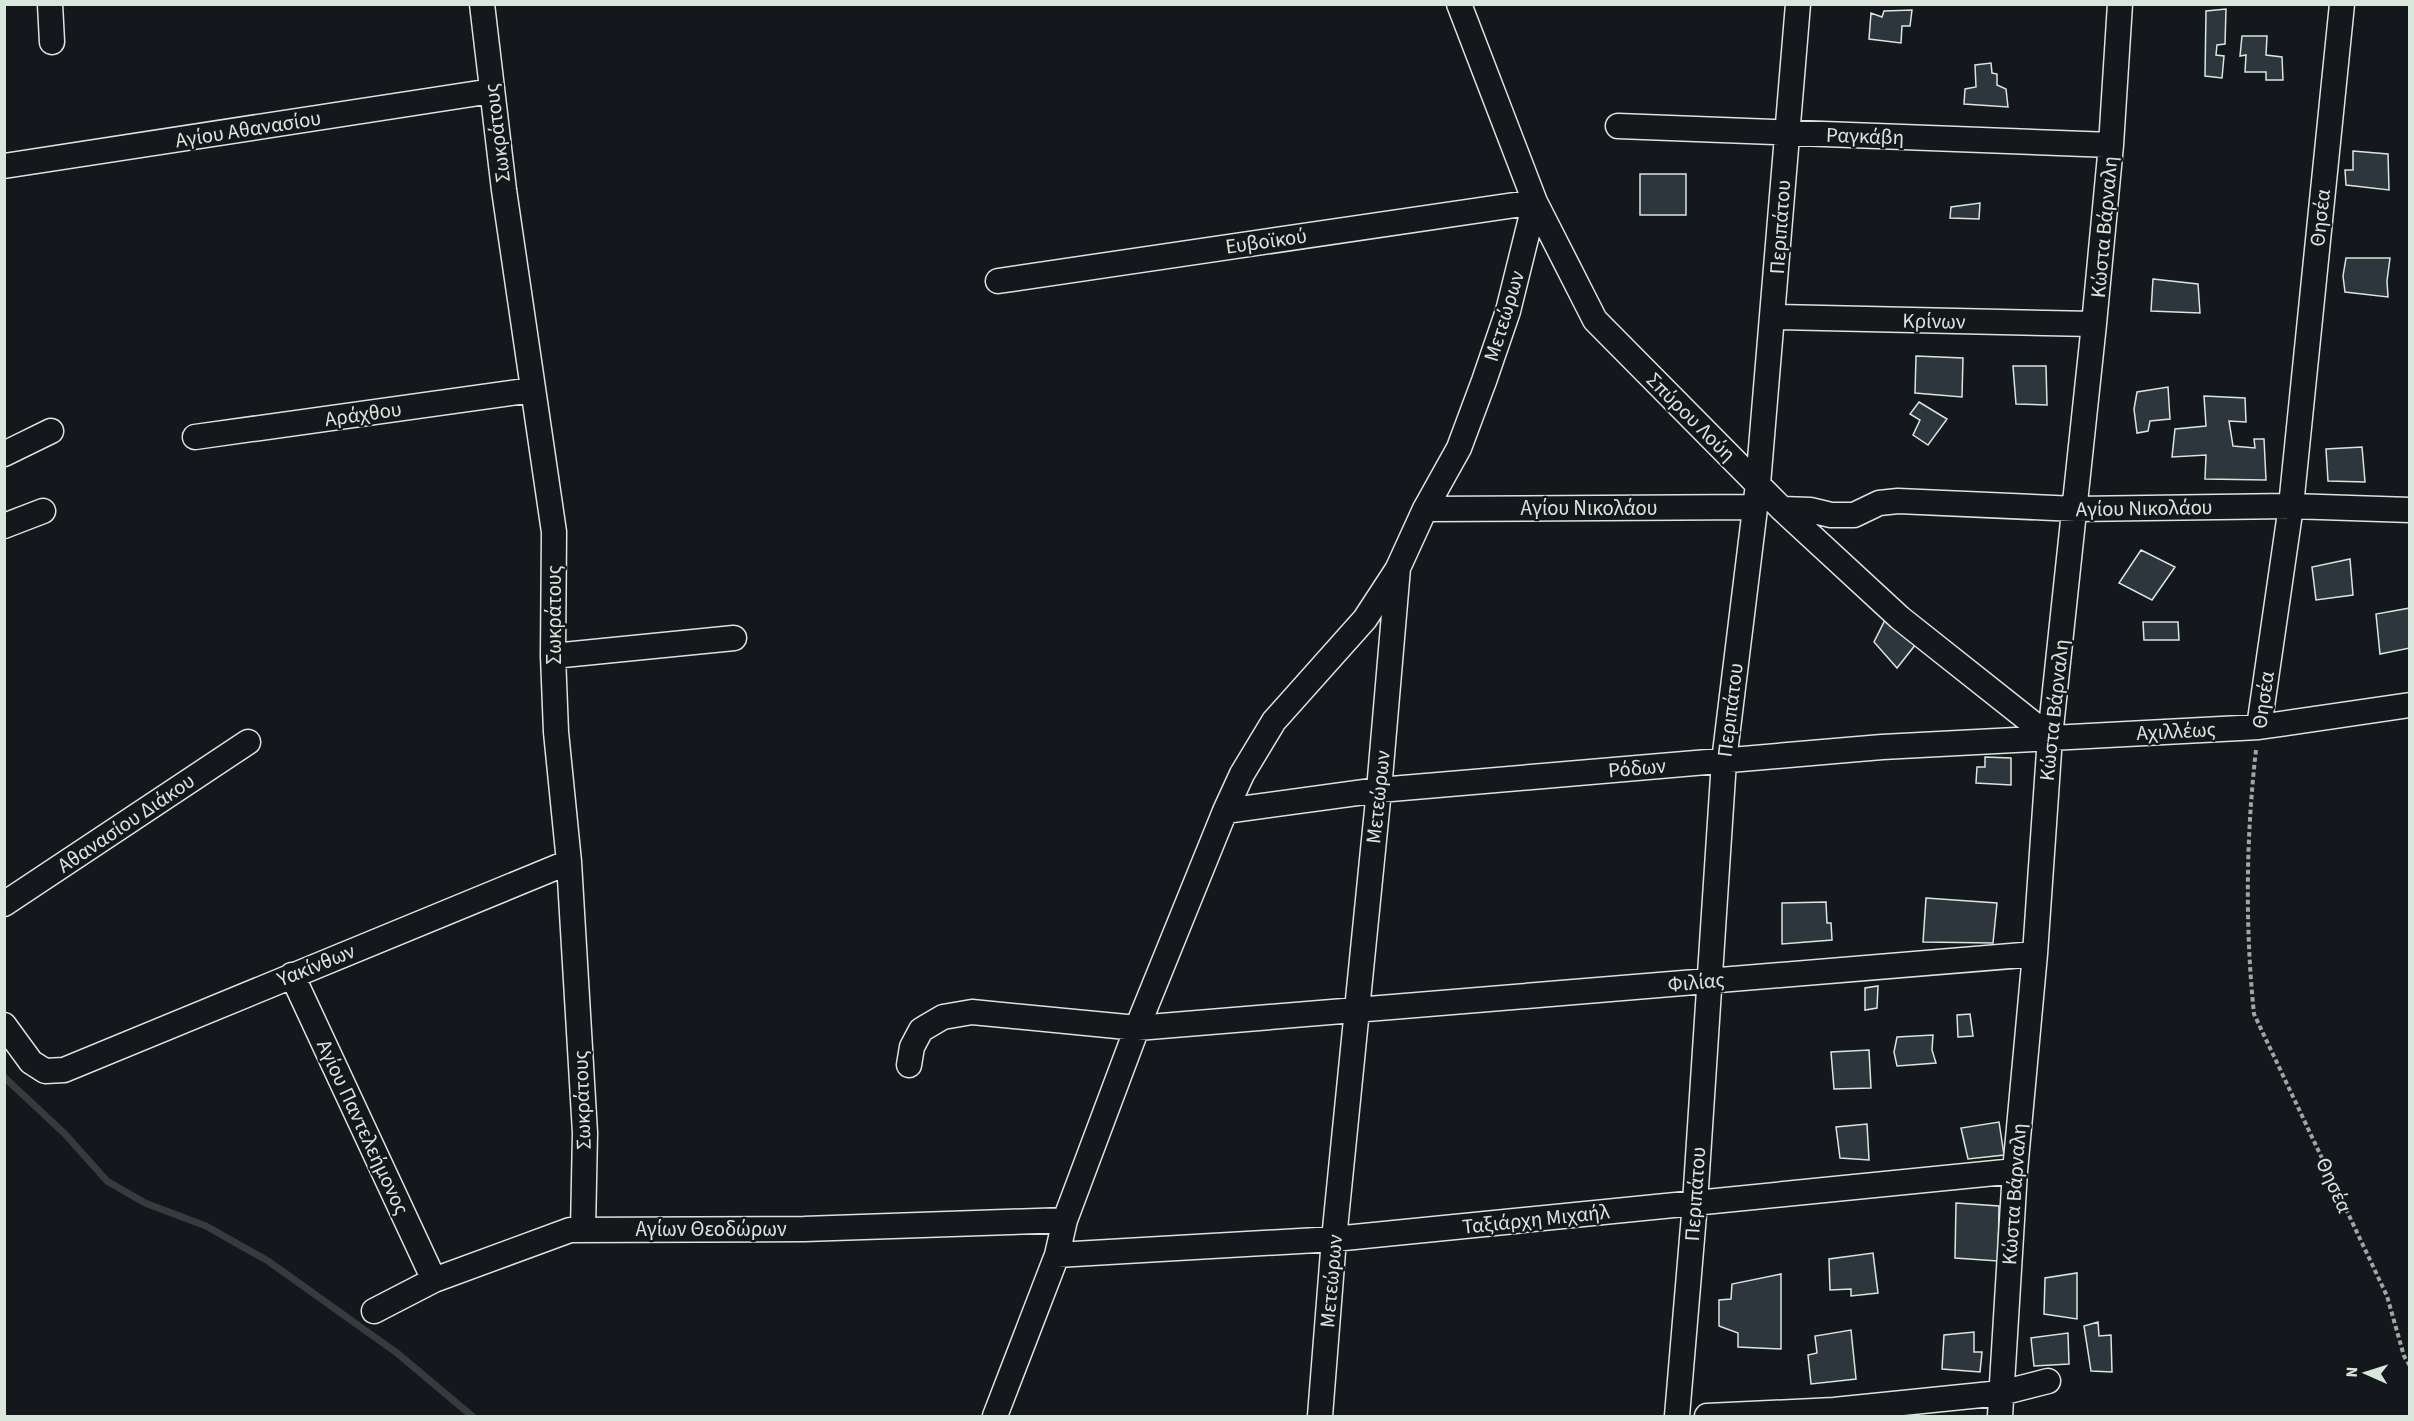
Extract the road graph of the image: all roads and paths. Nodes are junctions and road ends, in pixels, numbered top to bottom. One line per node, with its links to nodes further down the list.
1 (50, 4): 7 (street)
2 (482, 4): 8 (street, Σωκράτους)
3 (1459, 4): 13 (street, Σπύρου Λούη)
4 (1798, 4): 10 (street, Περιπάτου)
5 (2120, 4): 11 (street, Κώστα Βάρναλη)
6 (2342, 4): 22 (street, Θησέα)
7 (52, 42)
8 (492, 91): 12 (street, Αγίου Αθανασίου); 17 (street, Σωκράτους)
9 (1618, 126): 10 (street, Ραγκάβη)
10 (1787, 133): 11 (street, Ραγκάβη); 15 (street, Περιπάτου)
11 (2111, 145): 16 (street, Κώστα Βάρναλη)
12 (4, 166)
13 (1535, 202): 14 (street, Ευβοϊκού); 21 (street, Σπύρου Λούη); 23 (street, Μετεώρων)
14 (998, 281)
15 (1773, 317): 16 (street, Κρίνων); 21 (street, Περιπάτου)
16 (2094, 324): 25 (street, Κώστα Βάρναλη)
17 (531, 390): 19 (street, Αράχθου); 31 (street, Σωκράτους)
18 (51, 431): 20 (street)
19 (195, 437)
20 (4, 454)
21 (1756, 496): 23 (street, Αγίου Νικολάου); 24 (street, Σπύρου Λούη); 36 (street, Περιπάτου)
22 (2291, 506): 25 (street, Αγίου Νικολάου); 26 (street, Αγίου Νικολάου); 33 (street, Θησέα)
23 (1425, 509): 29 (street, Μετεώρων)
24 (1782, 509): 25 (street, Αγίου Νικολάου); 34 (street, Σπύρου Λούη)
25 (2076, 509): 34 (street, Κώστα Βάρναλη)
26 (2409, 510)
27 (43, 511): 28 (street)
28 (4, 526)
29 (1398, 568): 37 (street, Μετεώρων); 38 (street)
30 (734, 638): 31 (street)
31 (553, 656): 39 (street, Σωκράτους)
32 (2409, 705): 33 (street, Αχιλλέως)
33 (2259, 727): 34 (street, Αχιλλέως); 56 (path, Θησέα)
34 (2049, 737): 36 (street, Ρόδων); 41 (street, Κώστα Βάρναλη)
35 (248, 742): 40 (street, Αθανασίου Διάκου)
36 (1724, 761): 37 (street, Ρόδων); 43 (street, Περιπάτου)
37 (1379, 790): 38 (street, Ρόδων); 44 (street, Μετεώρων)
38 (1225, 811): 46 (street)
39 (568, 862): 42 (street, Υακίνθων); 51 (street, Σωκράτους)
40 (4, 904)
41 (2035, 954): 43 (street, Φιλίας); 48 (street, Κώστα Βάρναλη)
42 (292, 975): 45 (street, Υακίνθων); 54 (street, Αγίου Παντελεήμονος)
43 (1709, 981): 44 (street, Φιλίας); 49 (street, Περιπάτου)
44 (1356, 1009): 46 (street, Φιλίας); 52 (street, Μετεώρων)
45 (4, 1025)
46 (1137, 1028): 47 (street, Φιλίας); 50 (street)
47 (909, 1065)
48 (2015, 1171): 49 (street, Ταξιάρχη Μιχαήλ); 58 (street, Κώστα Βάρναλη)
49 (1695, 1203): 52 (street, Ταξιάρχη Μιχαήλ); 61 (street, Περιπάτου)
50 (1065, 1220): 51 (street, Αγίων Θεοδώρων); 53 (street)
51 (583, 1230): 54 (street, Αγίων Θεοδώρων)
52 (1334, 1239): 53 (street, Ταξιάρχη Μιχαήλ); 60 (street, Μετεώρων)
53 (1057, 1255): 59 (street)
54 (434, 1280): 55 (street, Αγίων Θεοδώρων)
55 (374, 1311)
56 (2409, 1366)
57 (2048, 1381): 58 (street)
58 (2000, 1405): 62 (street)
59 (995, 1416)
60 (1320, 1416)
61 (1677, 1416)
62 (1707, 1416)

